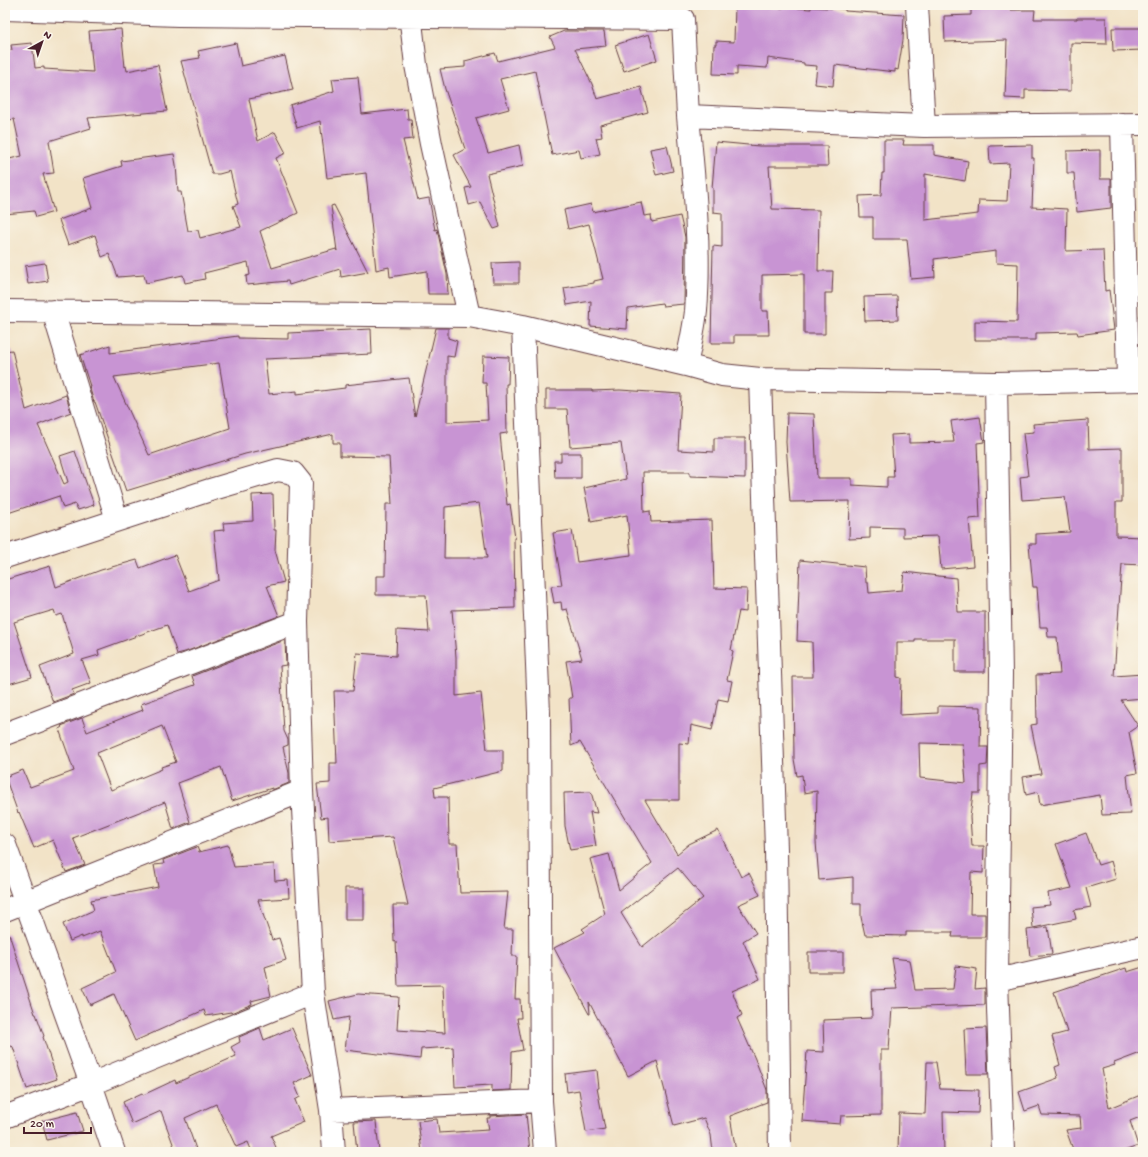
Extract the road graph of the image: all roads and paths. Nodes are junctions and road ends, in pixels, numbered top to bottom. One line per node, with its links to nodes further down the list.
1 (917, 5): 8 (street)
2 (5, 9): 3 (street)
3 (409, 11): 4 (street); 11 (street)
4 (683, 12): 5 (street)
5 (688, 116): 8 (street); 13 (street)
6 (1122, 124): 7 (street); 8 (street); 15 (street)
7 (1143, 124)
8 (924, 126)
9 (5, 311): 10 (street)
10 (53, 311): 11 (street); 17 (street)
11 (469, 316): 12 (street)
12 (523, 326): 13 (street); 29 (street)
13 (686, 365): 14 (street)
14 (760, 379): 16 (street); 35 (street)
15 (1136, 380): 16 (street)
16 (996, 383): 26 (street)
17 (116, 520): 18 (street); 19 (street)
18 (5, 557)
19 (298, 622): 20 (street); 21 (street)
20 (5, 734)
21 (302, 791): 23 (street); 27 (street)
22 (5, 845): 23 (street)
23 (26, 902): 24 (street); 28 (street)
24 (5, 910)
25 (1143, 947): 26 (street)
26 (997, 980): 36 (street)
27 (313, 993): 28 (street); 30 (street)
28 (91, 1084): 31 (street); 32 (street)
29 (541, 1102): 30 (street); 34 (street)
30 (331, 1110): 33 (street)
31 (5, 1117)
32 (114, 1152)
33 (334, 1152)
34 (545, 1152)
35 (780, 1152)
36 (1003, 1152)

